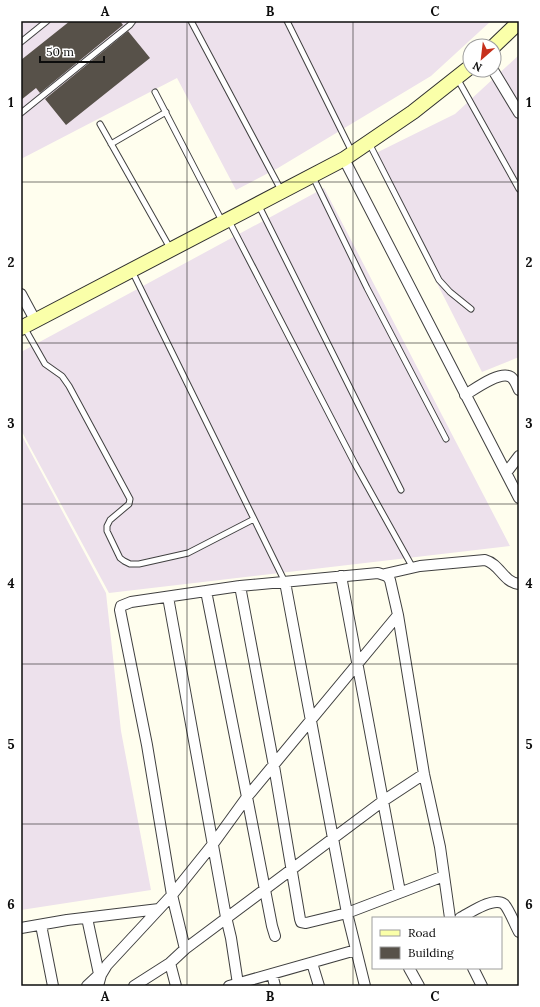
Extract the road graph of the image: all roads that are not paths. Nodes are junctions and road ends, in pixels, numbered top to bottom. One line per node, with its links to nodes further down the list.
1 (47, 21): 7 (lane)
2 (133, 21): 13 (lane)
3 (191, 21): 21 (lane)
4 (287, 21): 18 (lane)
5 (519, 22): 6 (main road)
6 (502, 38)
7 (21, 42)
8 (462, 74): 9 (main road)
9 (457, 78): 16 (main road); 20 (lane)
10 (498, 78): 14 (street)
11 (155, 92): 12 (lane)
12 (166, 112): 17 (lane); 23 (lane)
13 (21, 113)
14 (519, 113)
15 (100, 124): 17 (lane)
16 (368, 142): 18 (main road); 27 (lane)
17 (111, 144): 24 (lane)
18 (348, 156): 19 (main road); 30 (street)
19 (312, 176): 21 (main road); 31 (lane)
20 (519, 189)
21 (282, 191): 22 (main road)
22 (258, 205): 23 (main road); 34 (lane)
23 (226, 221): 24 (main road); 37 (lane)
24 (170, 250): 25 (main road)
25 (131, 270): 28 (main road); 36 (lane)
26 (21, 294): 28 (street)
27 (471, 309)
28 (27, 325): 36 (lane)
29 (519, 390): 30 (street)
30 (465, 395): 33 (street)
31 (446, 439)
32 (519, 456): 33 (street)
33 (506, 473): 35 (street)
34 (401, 490)
35 (519, 498)
36 (254, 519): 40 (lane)
37 (413, 568): 38 (street); 41 (street)
38 (384, 574): 39 (street); 45 (street)
39 (341, 576): 40 (street); 46 (street)
40 (285, 582): 42 (street); 47 (street)
41 (519, 584)
42 (240, 586): 43 (street); 48 (street)
43 (206, 591): 44 (street); 50 (street)
44 (168, 597): 53 (street); 58 (street)
45 (398, 615): 46 (street); 49 (street)
46 (357, 665): 47 (street); 51 (street)
47 (312, 721): 48 (street); 52 (street)
48 (274, 766): 50 (street); 54 (street)
49 (424, 774): 51 (street); 55 (street)
50 (248, 797): 53 (street); 56 (street)
51 (383, 801): 52 (street); 57 (street)
52 (333, 838): 54 (street); 60 (street)
53 (213, 844): 58 (street); 61 (street)
54 (291, 868): 56 (street); 60 (street)
55 (444, 876): 57 (street); 62 (street)
56 (265, 889): 61 (street); 68 (street)
57 (400, 892): 60 (street)
58 (172, 895): 59 (street); 69 (street)
59 (159, 909): 64 (street); 75 (street)
60 (347, 913): 70 (street)
61 (226, 917): 69 (street); 77 (street)
62 (450, 917)
63 (462, 917): 67 (street)
64 (87, 918): 65 (street); 75 (street)
65 (41, 925): 66 (street); 78 (street)
66 (21, 928)
67 (519, 932)
68 (275, 936)
69 (185, 949): 71 (street)
70 (356, 950): 72 (street); 85 (street)
71 (170, 963): 81 (street); 82 (street)
72 (312, 963): 76 (street); 84 (street)
73 (410, 969): 86 (street)
74 (474, 969): 87 (street)
75 (101, 973): 79 (street); 80 (street)
76 (272, 974): 77 (street); 83 (street)
77 (232, 985)
78 (52, 986)
79 (86, 986)
80 (98, 986)
81 (134, 986)
82 (176, 986)
83 (275, 986)
84 (319, 986)
85 (365, 986)
86 (419, 986)
87 (482, 986)

